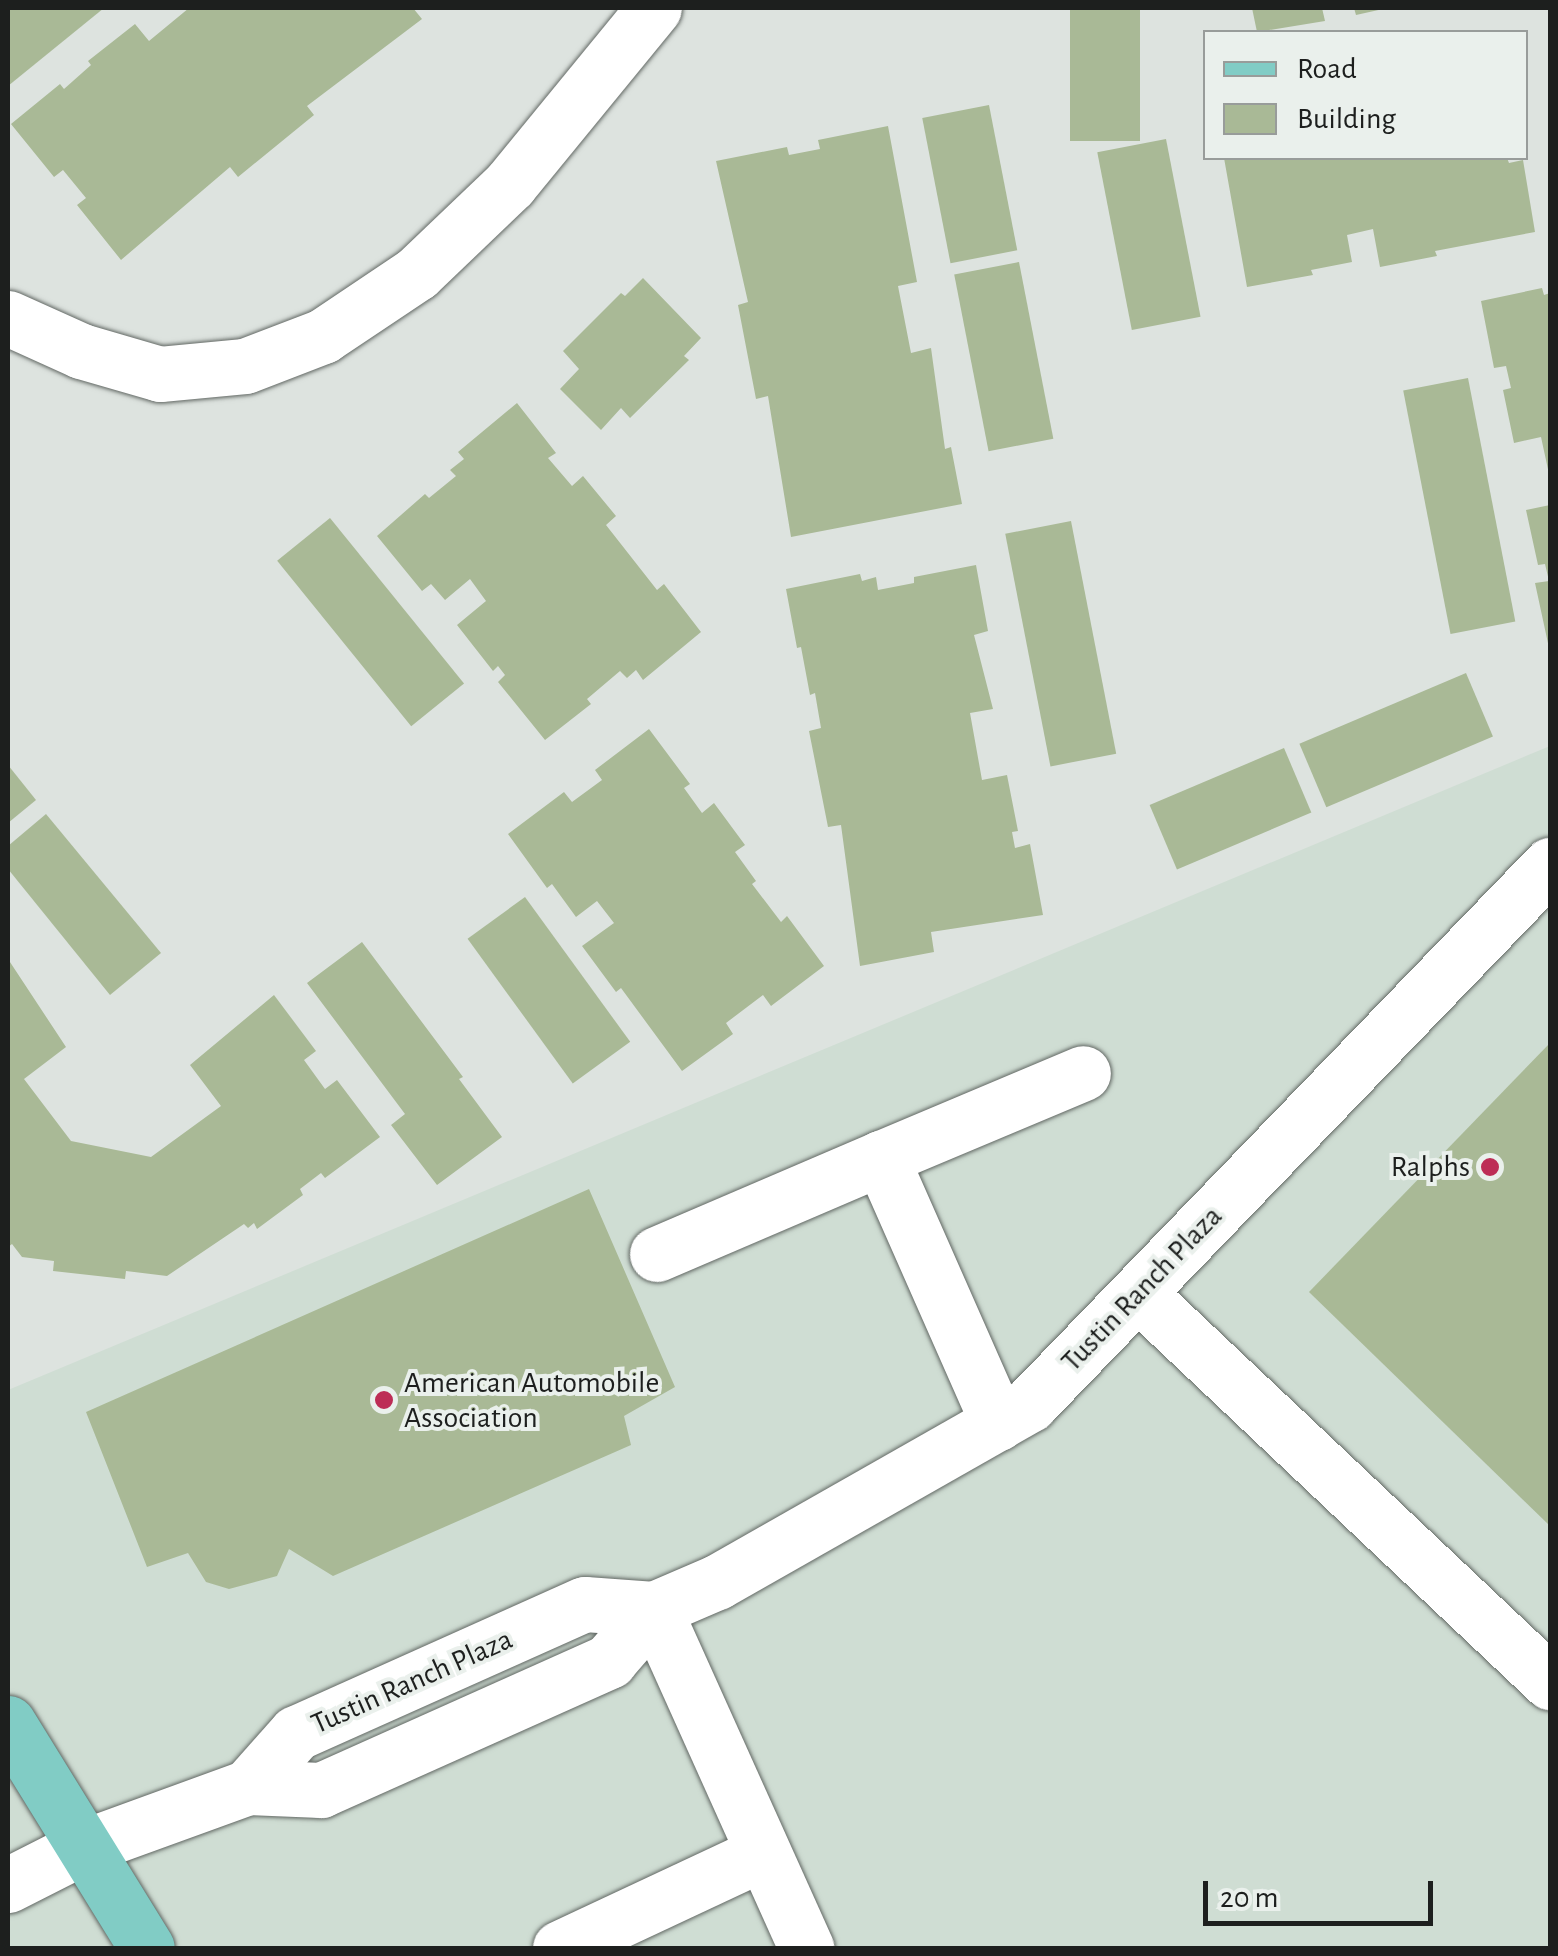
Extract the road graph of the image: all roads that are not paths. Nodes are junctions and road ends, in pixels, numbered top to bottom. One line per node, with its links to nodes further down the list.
1 (654, 8): 2 (lane)
2 (8, 318)
3 (1550, 865): 7 (lane, Tustin Ranch Plaza)
4 (1083, 1073): 5 (lane)
5 (881, 1158): 6 (lane); 8 (lane)
6 (656, 1254)
7 (1138, 1294): 8 (lane, Tustin Ranch Plaza); 10 (lane)
8 (998, 1424): 9 (lane, Tustin Ranch Plaza)
9 (654, 1609): 12 (lane, Tustin Ranch Plaza); 13 (lane)
10 (1550, 1682)
11 (8, 1722): 12 (main road)
12 (82, 1847): 14 (lane, Tustin Ranch Plaza); 15 (main road)
13 (764, 1853): 16 (lane); 17 (lane)
14 (8, 1885)
15 (146, 1948)
16 (560, 1948)
17 (806, 1948)

